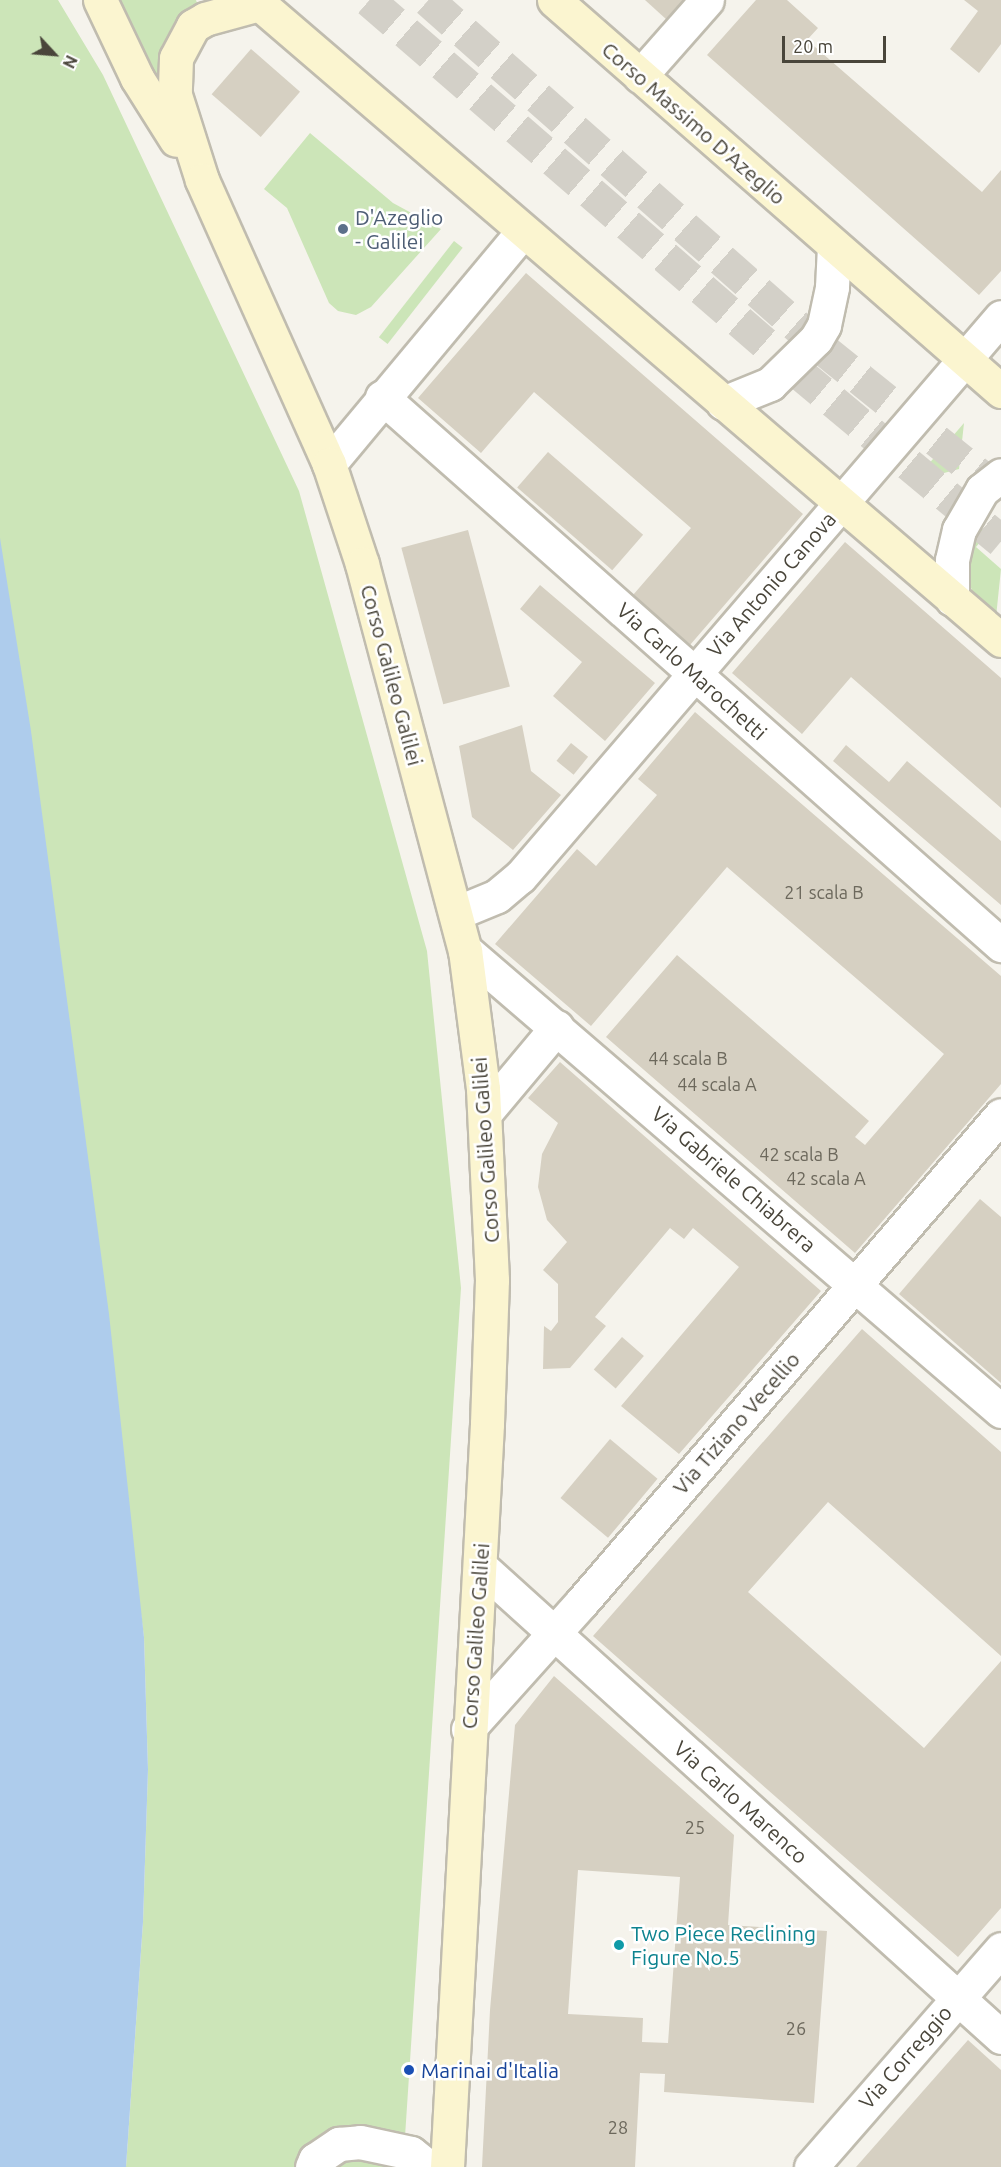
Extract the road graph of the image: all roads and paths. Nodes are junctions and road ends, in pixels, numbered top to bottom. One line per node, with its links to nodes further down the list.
1 (100, 0): 6 (street, Corso Galileo Galilei)
2 (554, 0): 5 (street, Corso Massimo D'Azeglio)
3 (707, 0): 5 (street)
4 (258, 1): 6 (street, Corso Galileo Galilei); 7 (street)
5 (640, 76): 8 (street, Corso Massimo D'Azeglio)
6 (202, 180): 14 (street, Corso Galileo Galilei)
7 (523, 231): 12 (street); 13 (street)
8 (834, 246): 10 (street, Corso Massimo D'Azeglio); 13 (street)
9 (1001, 317): 10 (street, Via Antonio Canova)
10 (964, 359): 11 (street, Corso Massimo D'Azeglio); 16 (street, Via Antonio Canova)
11 (1001, 391)
12 (382, 397): 14 (street); 19 (street, Via Carlo Marochetti)
13 (723, 403): 16 (street)
14 (328, 464): 20 (street, Corso Galileo Galilei)
15 (1001, 475): 17 (street)
16 (840, 504): 17 (street); 19 (street, Via Antonio Canova)
17 (952, 599): 18 (street)
18 (1001, 640)
19 (695, 674): 20 (street, Via Antonio Canova); 21 (street, Via Carlo Marochetti)
20 (456, 913): 22 (street, Corso Galileo Galilei)
21 (1001, 945)
22 (465, 950): 23 (street, Via Gabriele Chiabrera); 24 (street, Corso Galileo Galilei)
23 (557, 1027): 24 (street); 26 (street, Via Gabriele Chiabrera)
24 (485, 1113): 28 (street, Corso Galileo Galilei)
25 (1001, 1115): 26 (street, Via Tiziano Vecellio)
26 (856, 1284): 27 (street, Via Gabriele Chiabrera); 29 (street, Via Tiziano Vecellio)
27 (1001, 1411)
28 (481, 1567): 29 (street, Via Carlo Marenco); 30 (street, Corso Galileo Galilei)
29 (555, 1634): 30 (street, Via Tiziano Vecellio); 32 (street, Via Carlo Marenco)
30 (468, 1729): 36 (street, Corso Galileo Galilei)
31 (1001, 1949): 32 (street, Via Correggio)
32 (958, 1997): 33 (street, Via Carlo Marenco); 37 (street, Via Correggio)
33 (1001, 2037)
34 (312, 2167): 35 (street)
35 (428, 2167)
36 (447, 2167)
37 (811, 2167)

